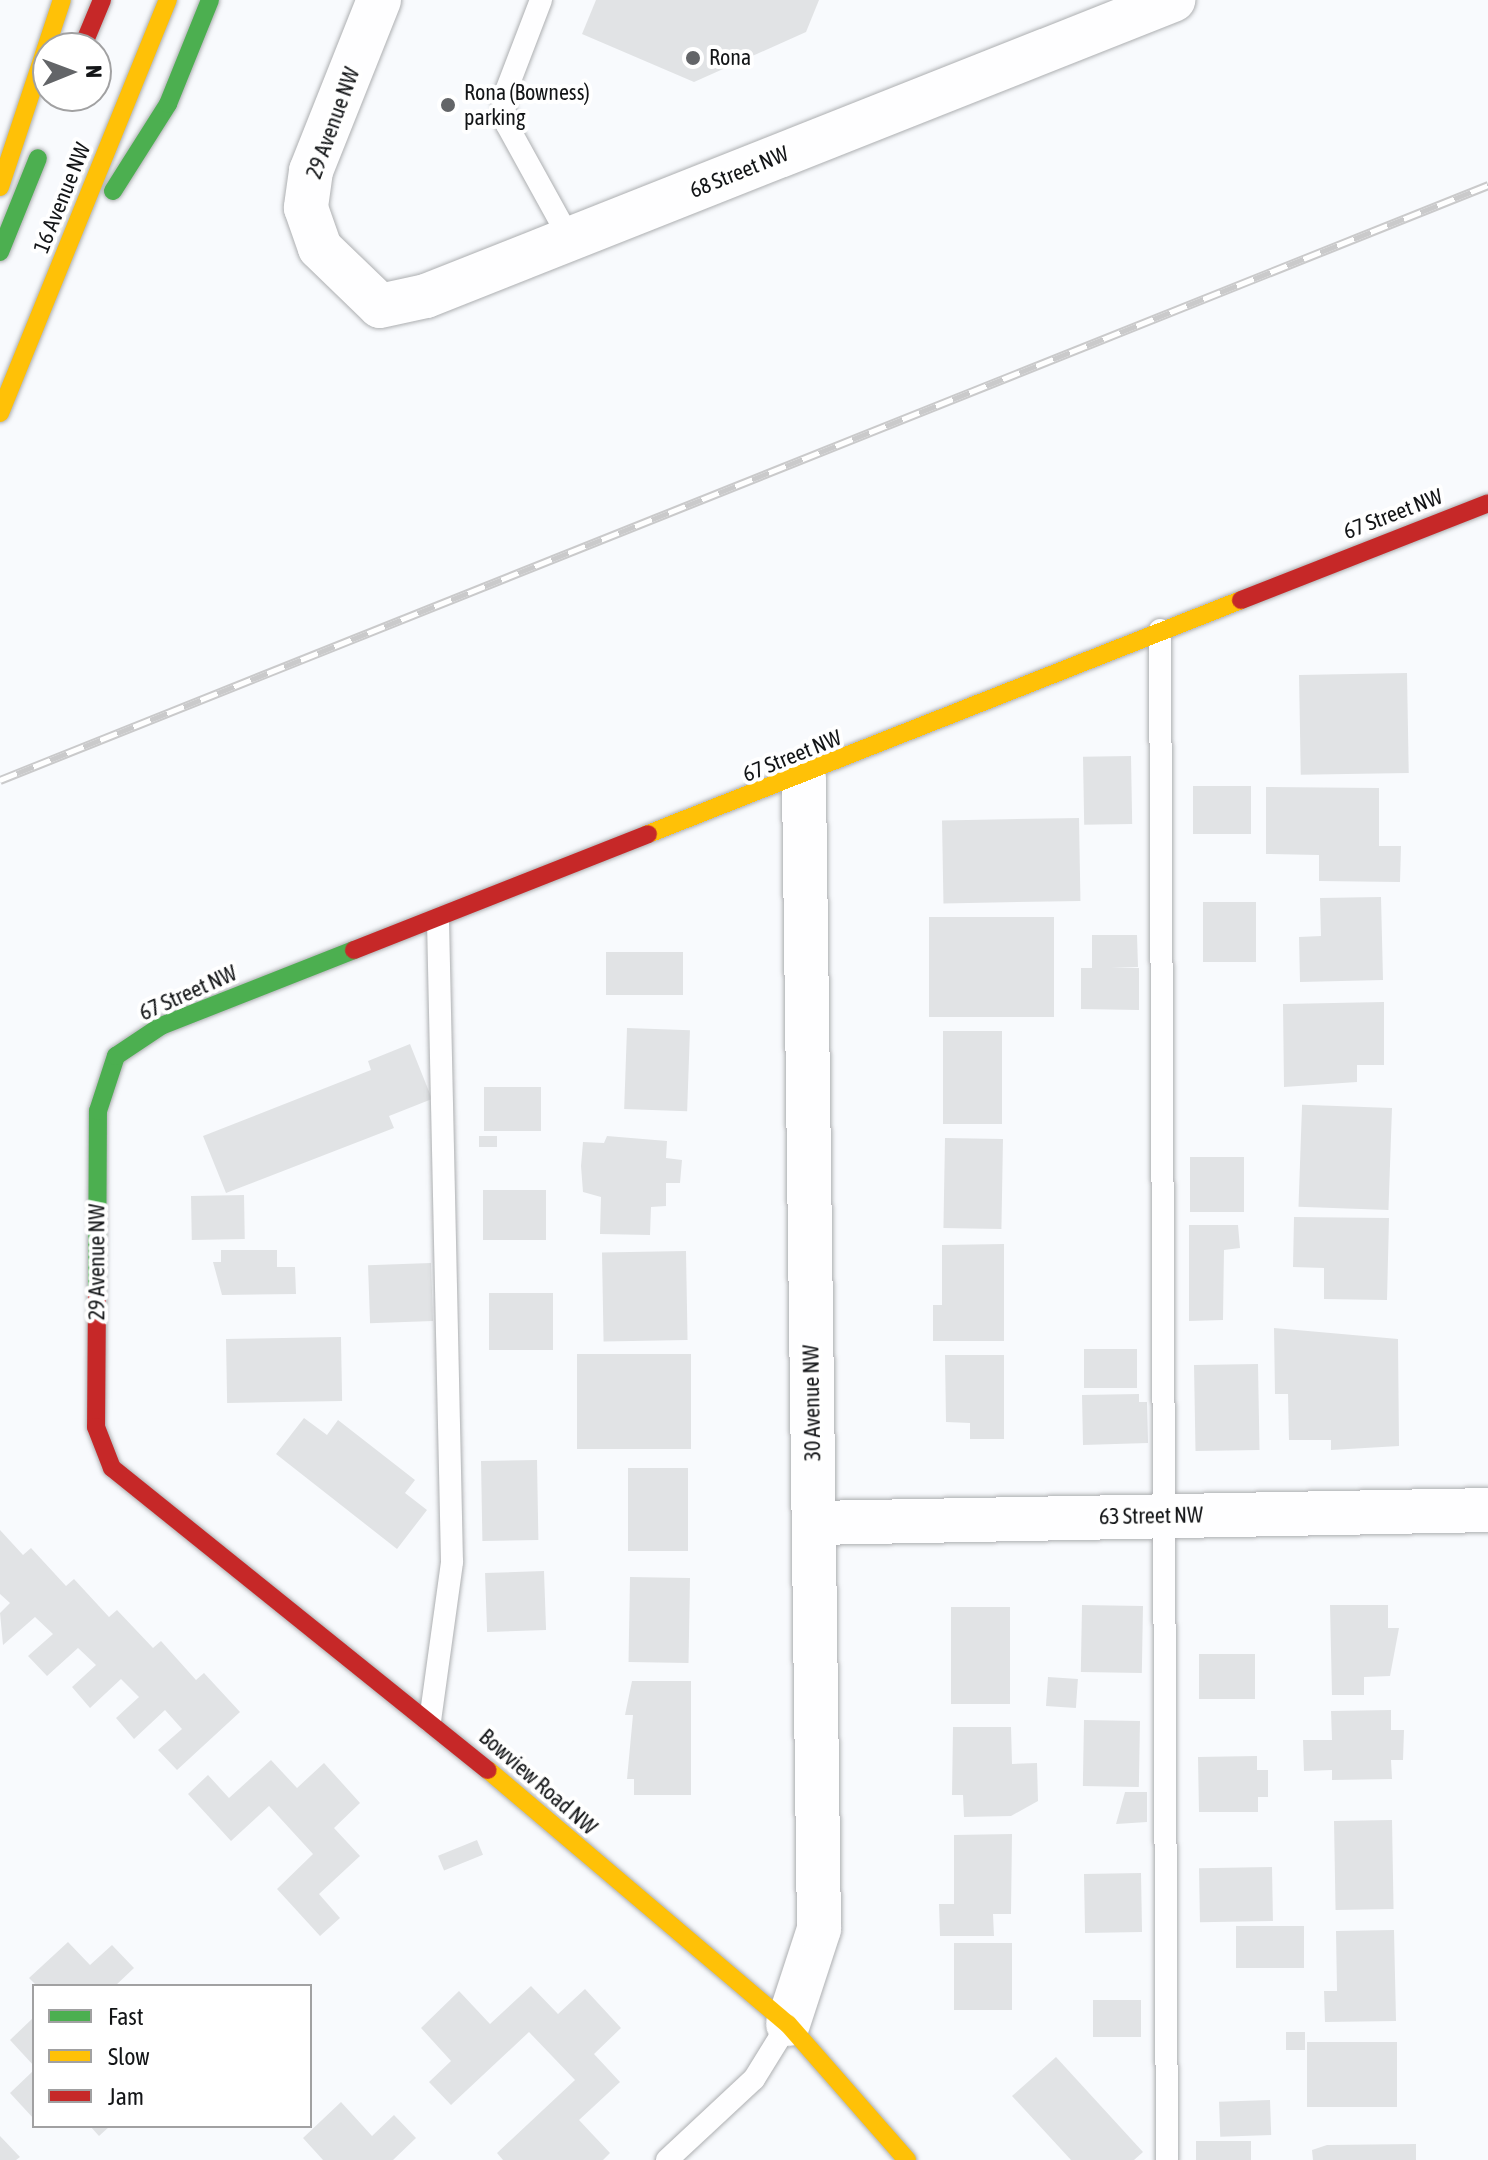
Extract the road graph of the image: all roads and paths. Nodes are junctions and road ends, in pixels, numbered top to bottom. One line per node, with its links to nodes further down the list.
1 (62, 0): 10 (main road)
2 (102, 0): 8 (main road)
3 (168, 0): 14 (main road, 16 Avenue NW)
4 (210, 0): 14 (main road)
5 (379, 0): 12 (street, 29 Avenue NW)
6 (541, 0): 11 (lane)
7 (1173, 0): 11 (street, 68 Street NW)
8 (89, 32)
9 (46, 137): 13 (main road, 16 Avenue NW)
10 (0, 187)
11 (570, 239): 12 (street, 68 Street NW)
12 (320, 248)
13 (0, 252)
14 (50, 292): 15 (main road, 16 Avenue NW)
15 (0, 413)
16 (1488, 503): 17 (main road, 67 Street NW)
17 (1160, 630): 18 (main road, 67 Street NW); 23 (lane)
18 (804, 778): 19 (main road, 67 Street NW); 24 (street, 30 Avenue NW)
19 (438, 920): 20 (main road, 67 Street NW); 25 (lane)
20 (116, 1056): 21 (main road, 29 Avenue NW)
21 (112, 1468): 25 (main road, Bowview Road NW)
22 (1488, 1510): 23 (street, 63 Street NW)
23 (1166, 1515): 24 (street, 63 Street NW); 29 (lane)
24 (814, 1523): 26 (street, 30 Avenue NW)
25 (430, 1721): 26 (main road, Bowview Road NW)
26 (788, 2024): 27 (lane); 28 (main road, Bowview Road NW)
27 (667, 2160)
28 (907, 2160)
29 (1167, 2160)

